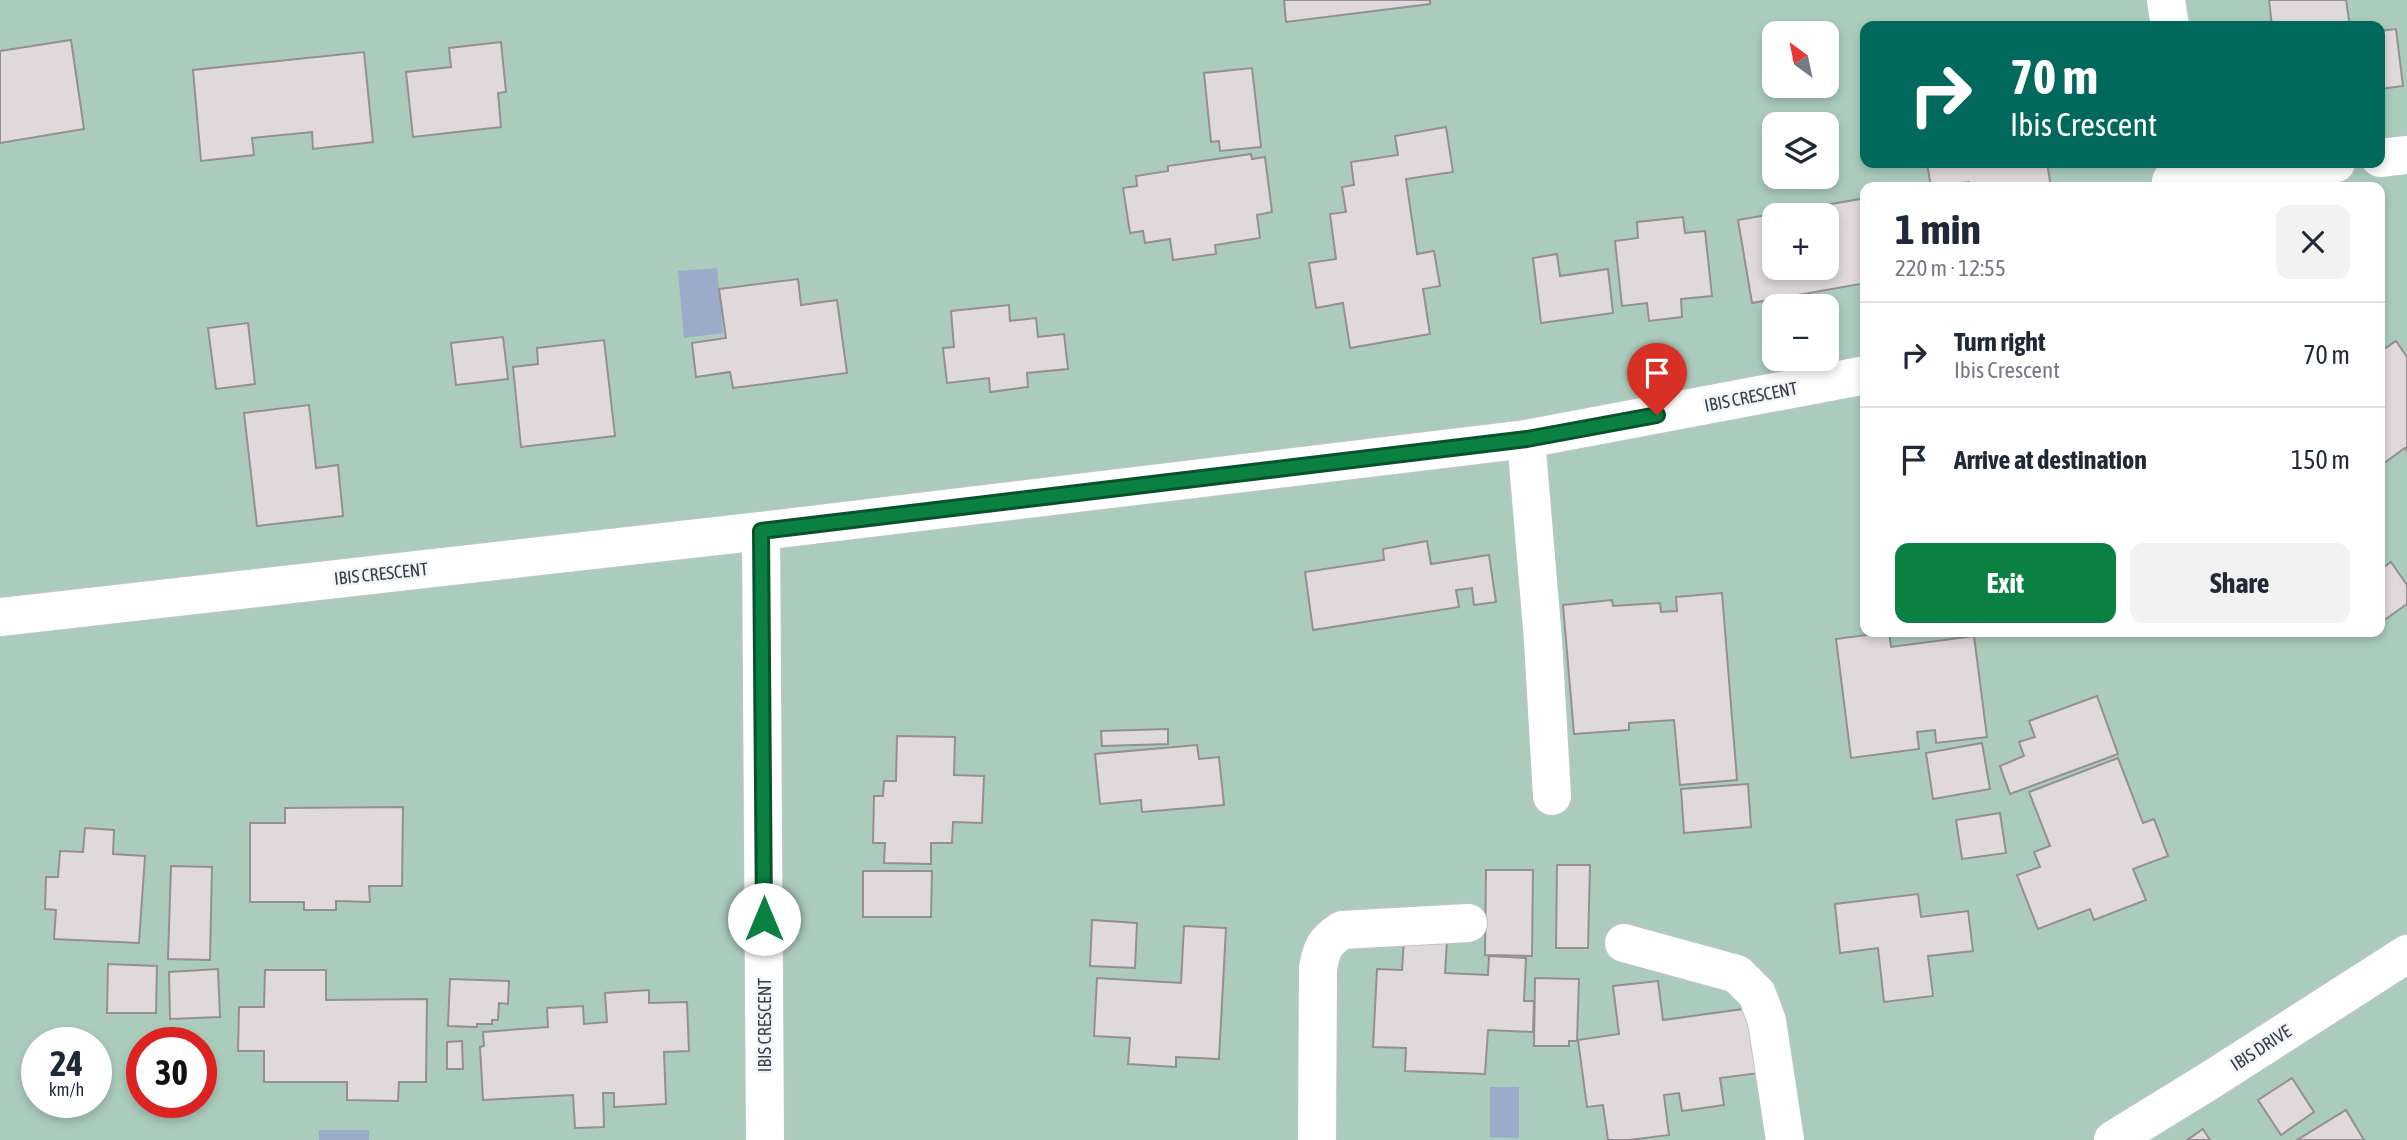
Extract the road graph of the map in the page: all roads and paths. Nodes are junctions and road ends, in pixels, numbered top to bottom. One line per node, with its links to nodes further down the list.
1 (2166, 0): 2 (street)
2 (2169, 21)
3 (2407, 155): 4 (street)
4 (2385, 157)
5 (2277, 168): 6 (street)
6 (2171, 177)
7 (1860, 377): 8 (street, IBIS CRESCENT)
8 (1527, 439): 9 (street, IBIS CRESCENT); 11 (street)
9 (761, 531): 10 (street, IBIS CRESCENT); 15 (street, IBIS CRESCENT)
10 (0, 617)
11 (1552, 796)
12 (1468, 923): 16 (street)
13 (1624, 943): 17 (street)
14 (2407, 954): 18 (street, IBIS DRIVE)
15 (765, 1140)
16 (1317, 1140)
17 (1785, 1140)
18 (2113, 1140)

